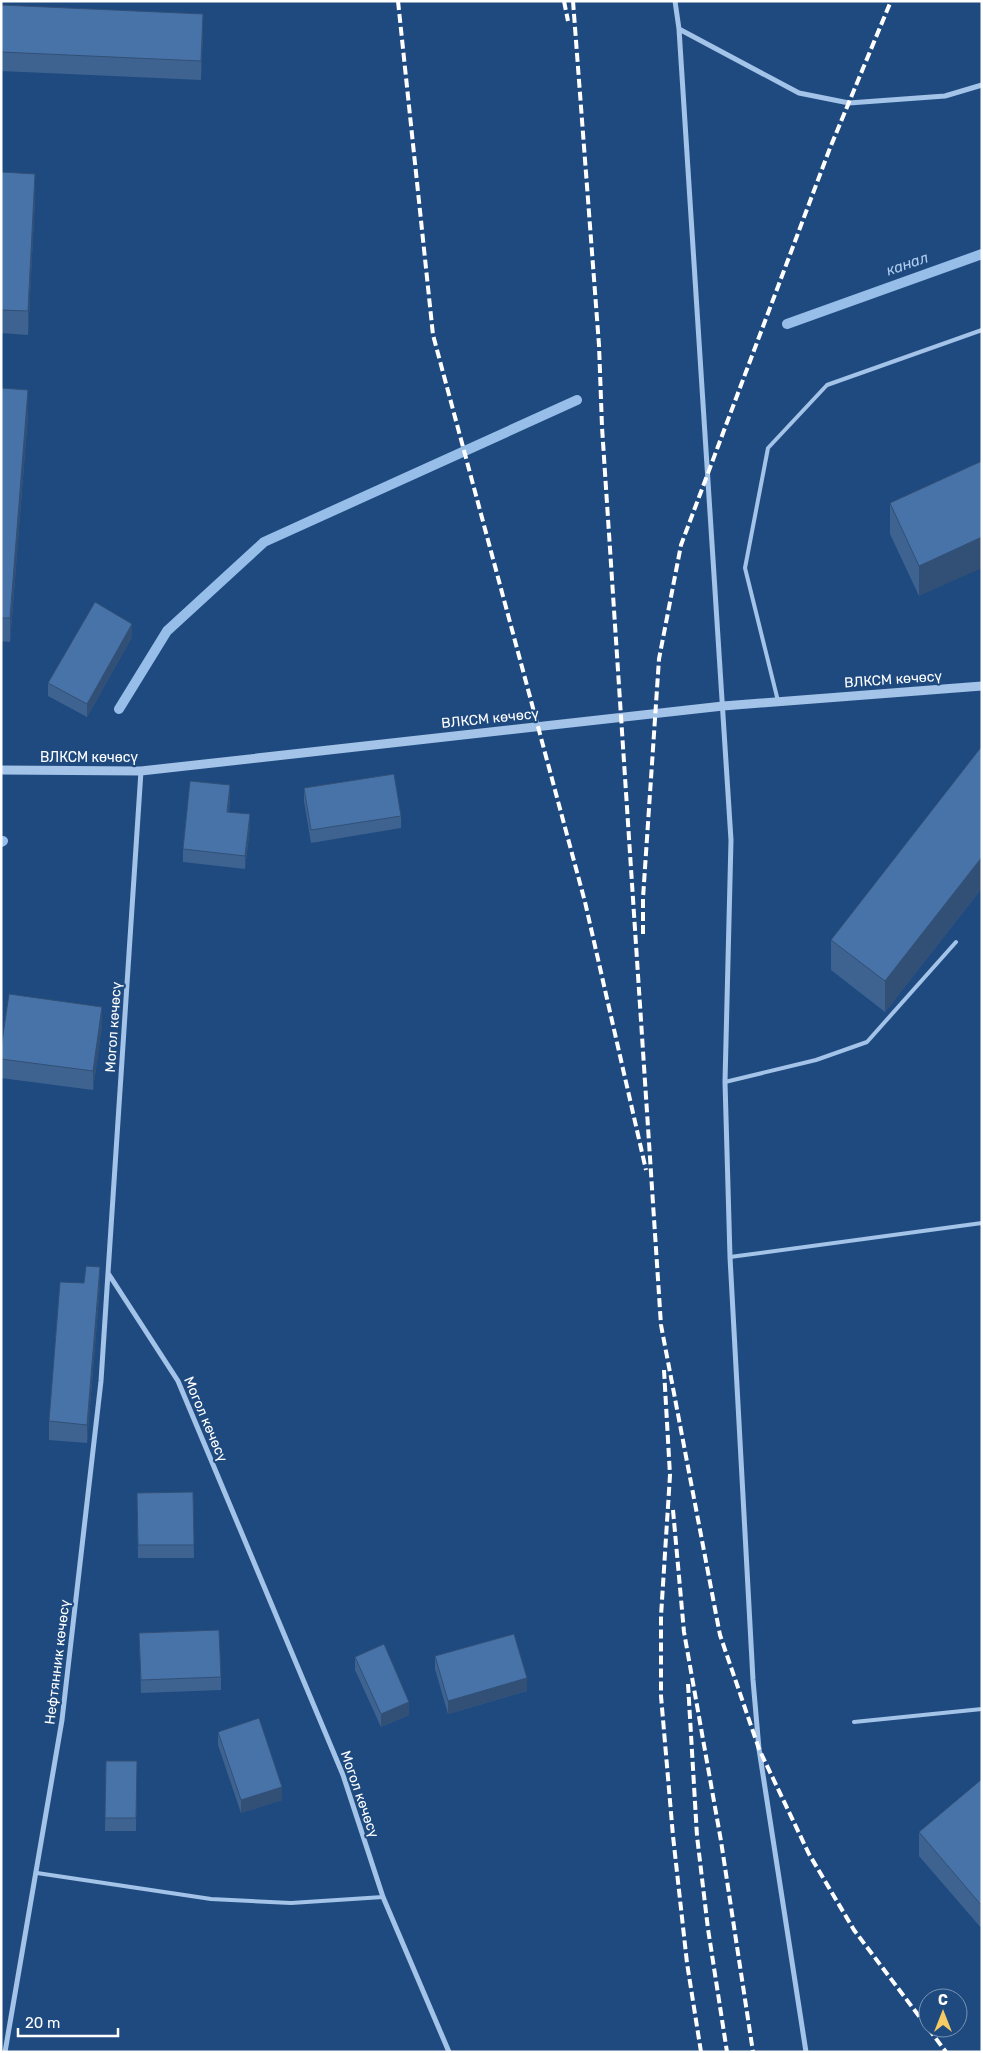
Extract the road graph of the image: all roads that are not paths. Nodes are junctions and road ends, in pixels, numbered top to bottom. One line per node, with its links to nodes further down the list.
1 (675, 1): 2 (street)
2 (679, 28): 3 (street); 7 (street)
3 (982, 85)
4 (982, 330): 6 (lane)
5 (982, 686): 6 (street, ВЛКСМ көчөсү)
6 (778, 701): 7 (street, ВЛКСМ көчөсү)
7 (723, 706): 9 (street, ВЛКСМ көчөсү); 11 (street)
8 (1, 770): 9 (street, ВЛКСМ көчөсү)
9 (142, 771): 14 (street, Могол көчөсү)
10 (956, 942): 11 (lane)
11 (725, 1082): 13 (street)
12 (982, 1223): 13 (lane)
13 (730, 1257): 21 (street)
14 (108, 1273): 17 (street, Нефтянник көчөсү); 18 (street, Могол көчөсү)
15 (982, 1709): 16 (lane)
16 (854, 1722)
17 (37, 1873): 18 (lane); 19 (street, Нефтянник көчөсү)
18 (383, 1897): 20 (street, Могол көчөсү)
19 (5, 2052)
20 (449, 2052)
21 (806, 2052)

